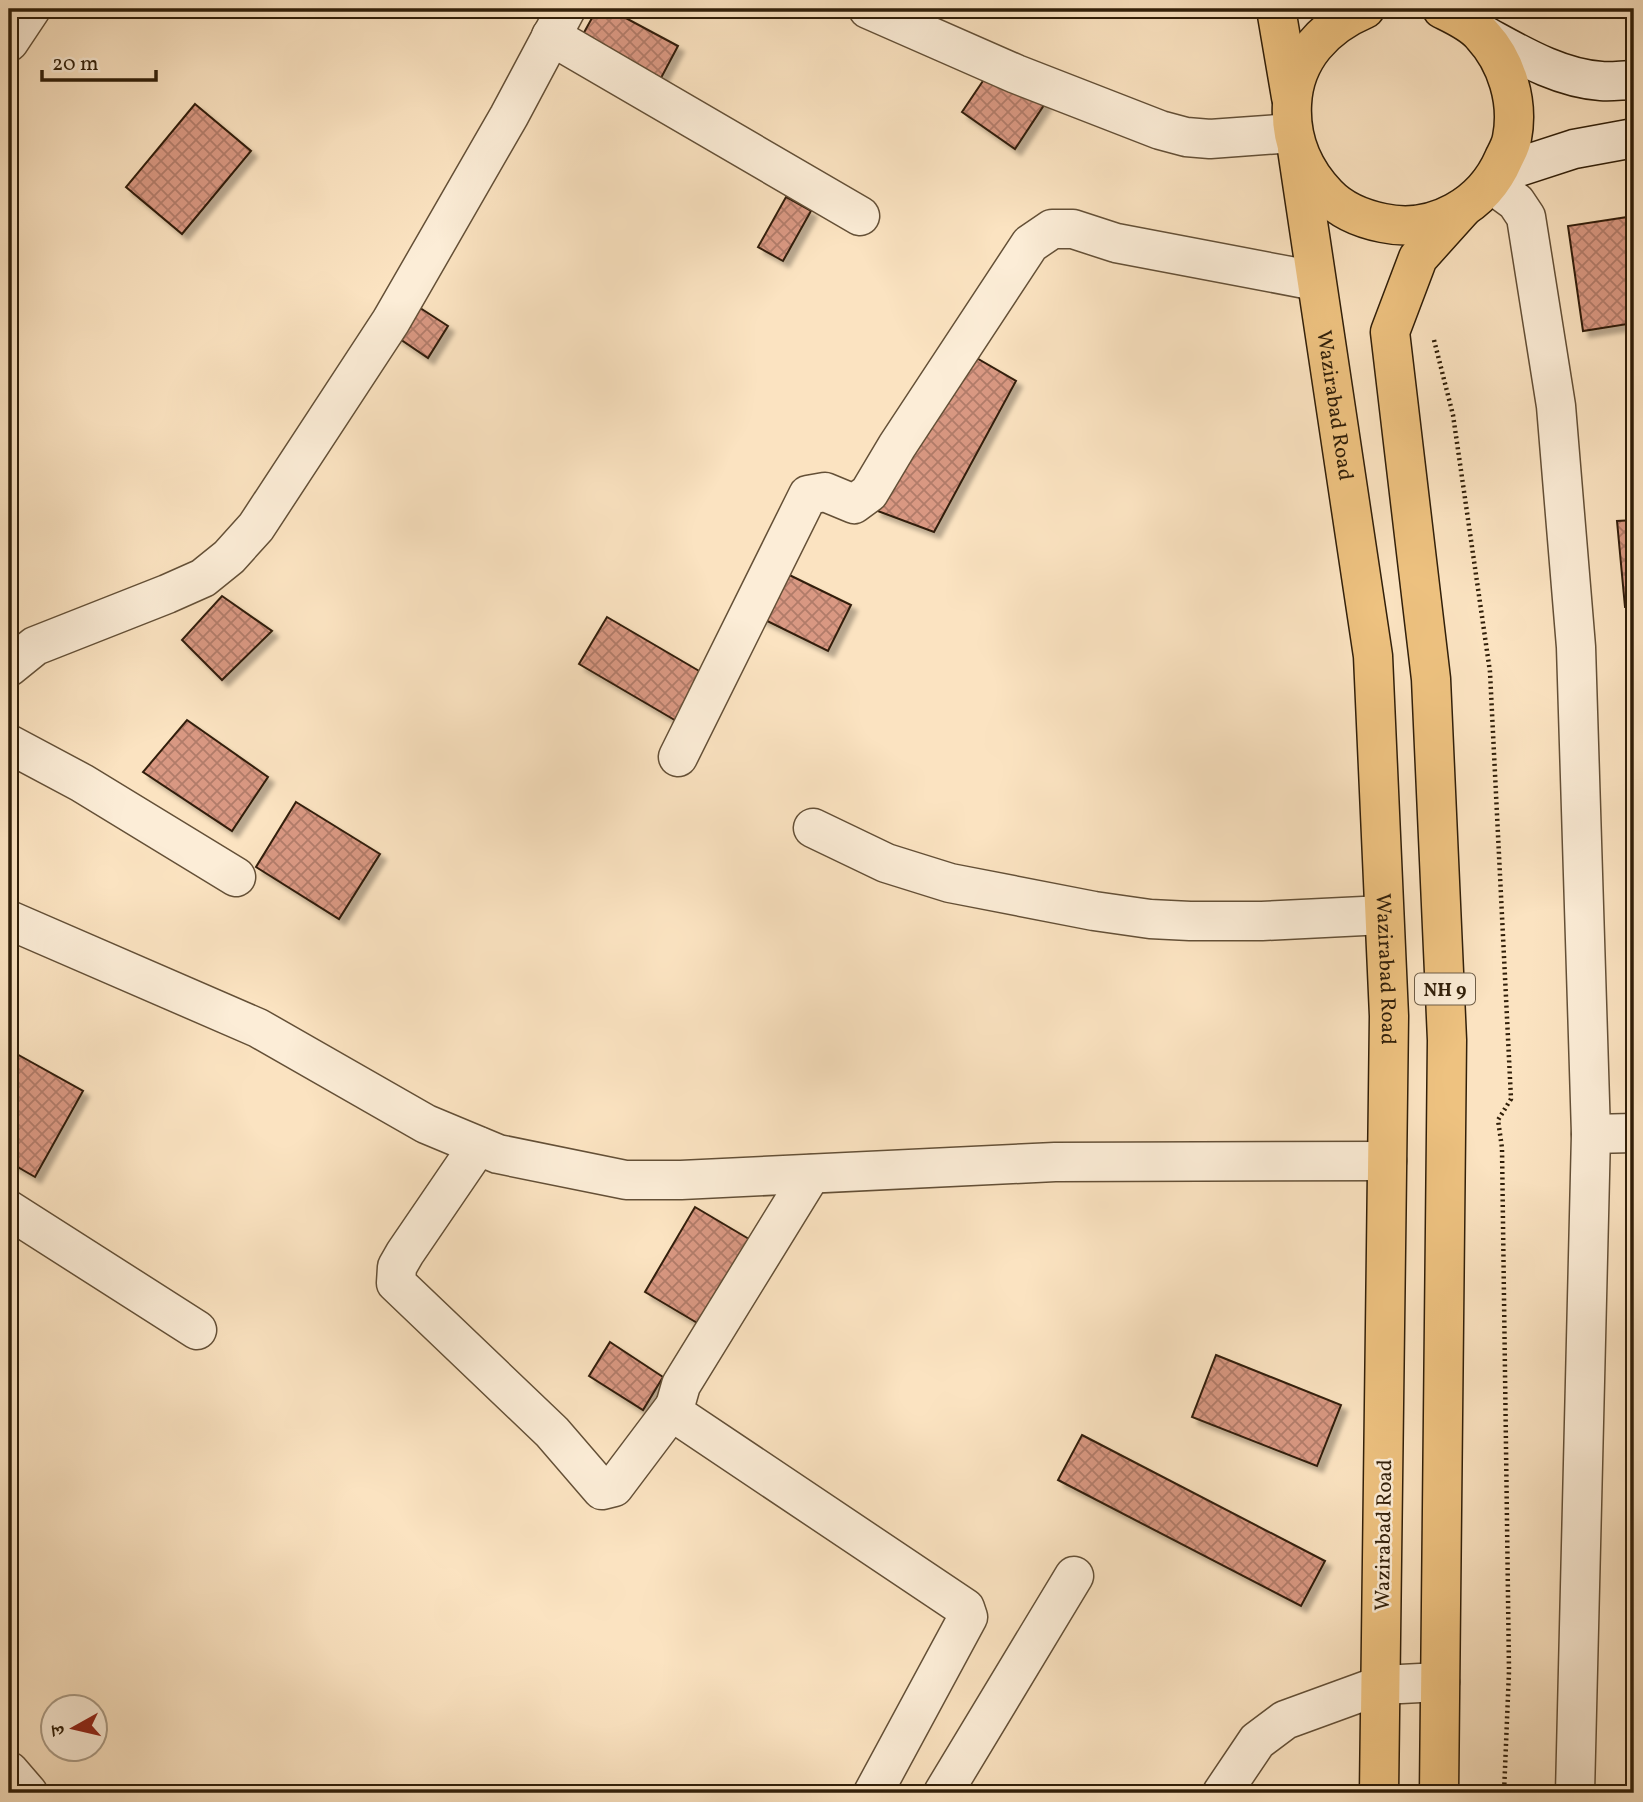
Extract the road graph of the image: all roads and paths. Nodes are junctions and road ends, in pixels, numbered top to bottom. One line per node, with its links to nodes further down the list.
1 (31, 9): 7 (street)
2 (868, 9): 9 (street)
3 (1276, 9): 9 (highway, Wazirabad Road)
4 (1365, 9): 9 (highway)
5 (1462, 17): 8 (street); 11 (highway)
6 (558, 22): 13 (street); 16 (street)
7 (9, 41)
8 (1634, 80)
9 (1294, 128): 12 (highway); 14 (highway, Wazirabad Road)
10 (1634, 138): 11 (street)
11 (1494, 178): 12 (highway); 24 (street)
12 (1462, 209): 32 (highway, NH 9)
13 (860, 216)
14 (1316, 281): 18 (street); 21 (highway, Wazirabad Road)
15 (1434, 340): 41 (path)
16 (9, 667)
17 (9, 744): 20 (street)
18 (678, 757)
19 (813, 828): 21 (street)
20 (236, 877)
21 (1384, 915): 26 (highway, Wazirabad Road)
22 (9, 920): 25 (street)
23 (1634, 1133): 24 (street)
24 (1591, 1134): 42 (street)
25 (478, 1146): 27 (street); 30 (street)
26 (1387, 1161): 27 (street); 33 (highway, Wazirabad Road)
27 (811, 1174): 30 (street)
28 (9, 1210): 29 (street)
29 (197, 1330)
30 (675, 1406): 36 (street)
31 (1074, 1576): 37 (street)
32 (1440, 1682): 33 (street); 40 (highway, NH 9)
33 (1381, 1685): 38 (street); 39 (highway, Wazirabad Road)
34 (9, 1771): 35 (street)
35 (28, 1793)
36 (873, 1793)
37 (943, 1793)
38 (1222, 1793)
39 (1379, 1793)
40 (1439, 1793)
41 (1504, 1793)
42 (1575, 1793)

